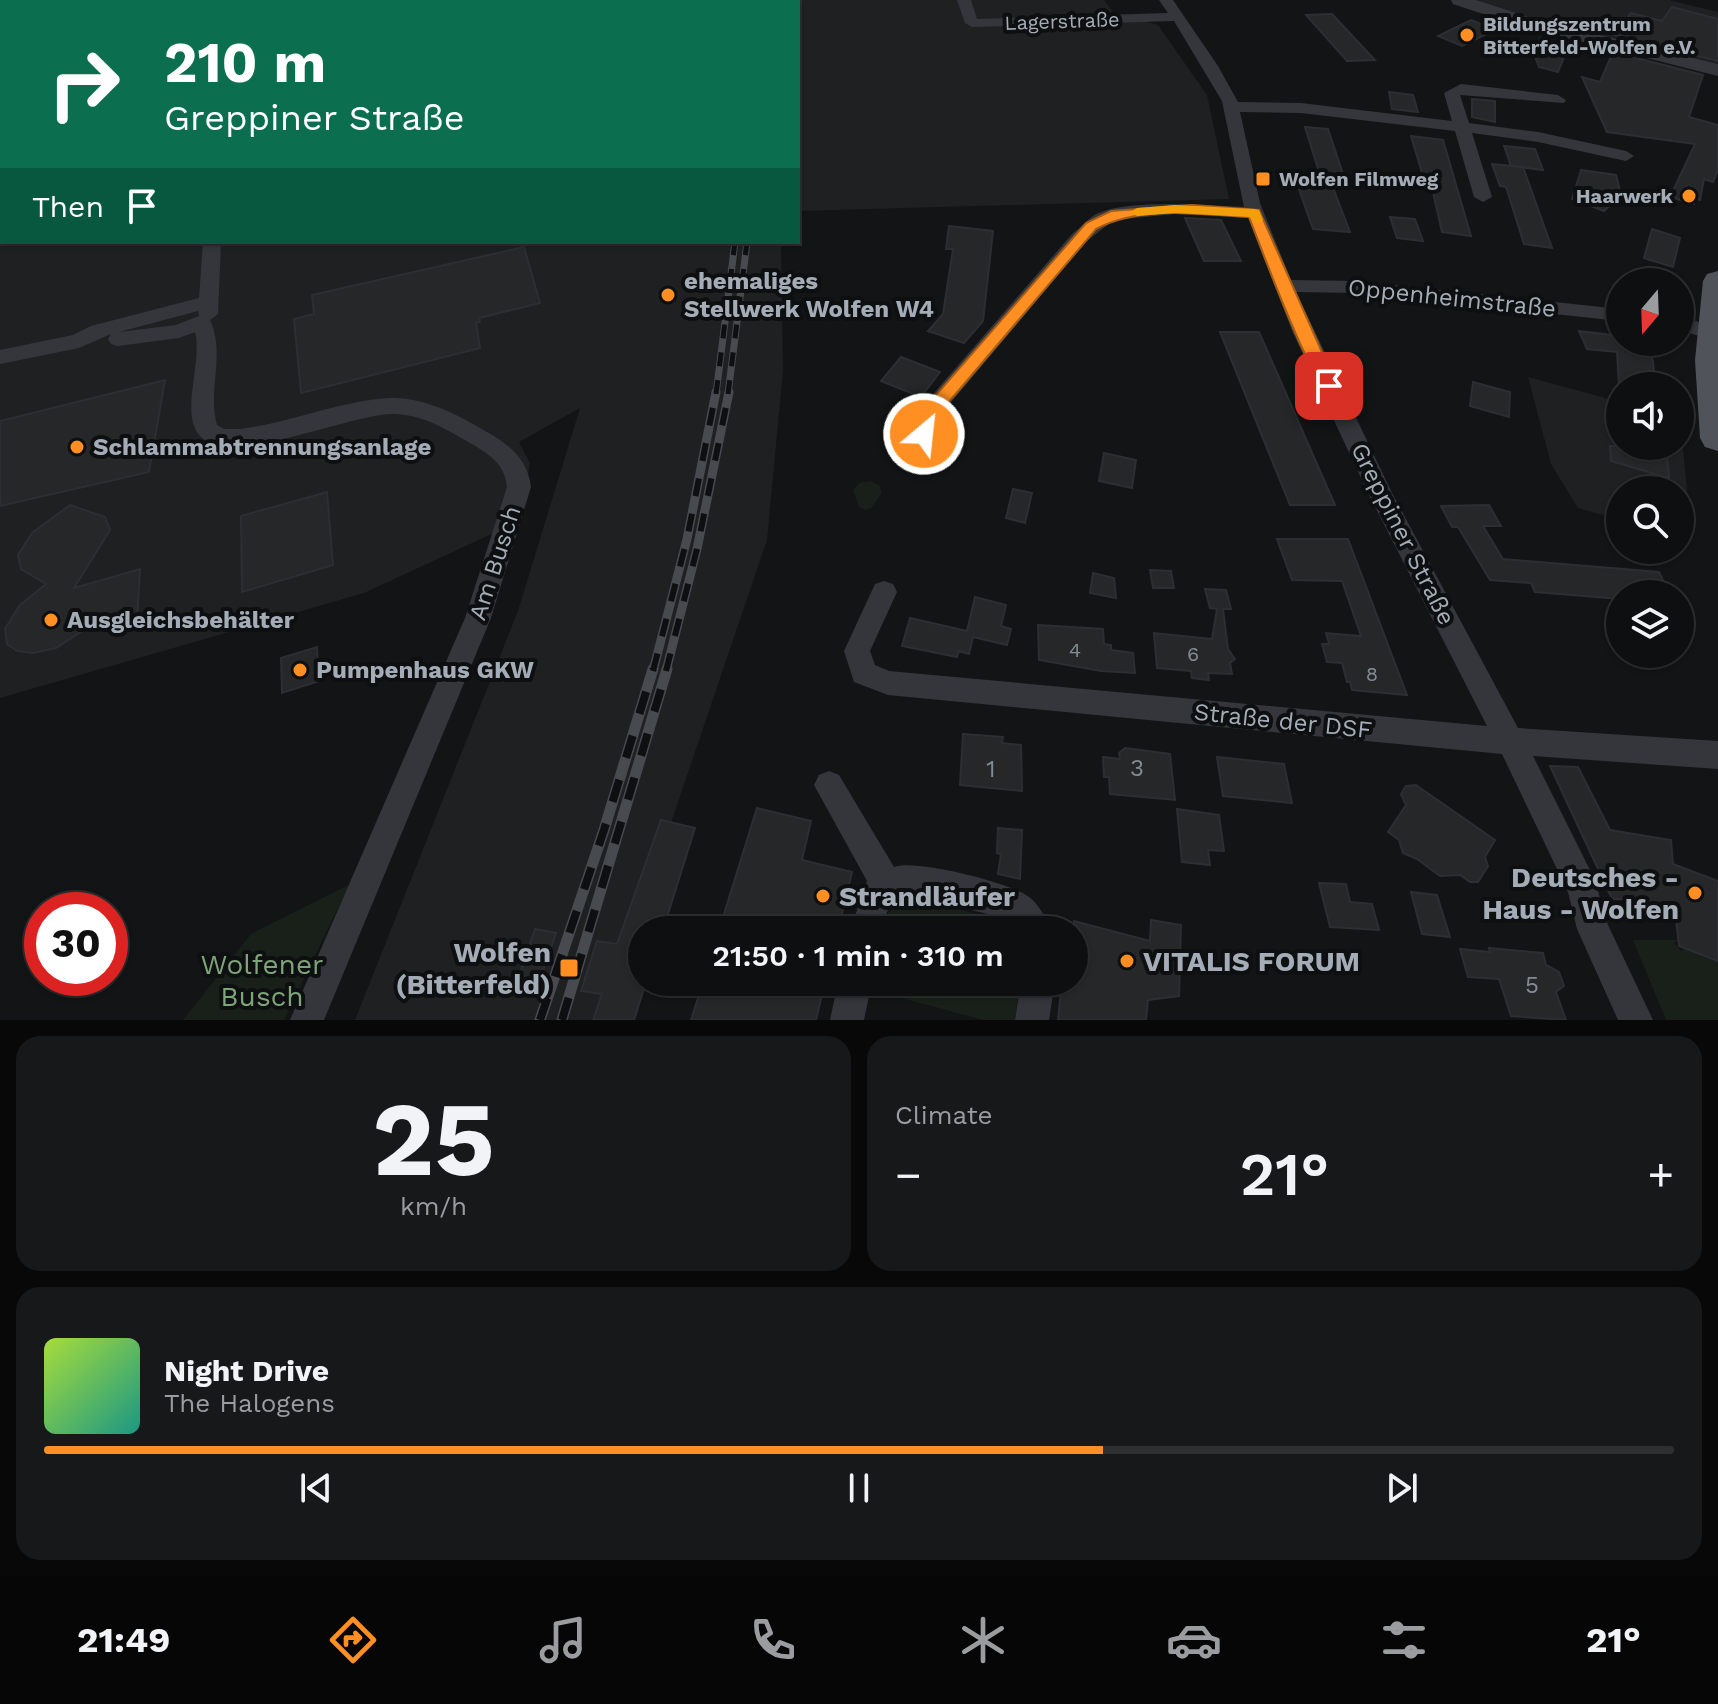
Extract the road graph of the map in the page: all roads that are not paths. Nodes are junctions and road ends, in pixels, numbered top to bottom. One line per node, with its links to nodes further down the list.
1 (964, 0): 5 (street, Lagerstraße)
2 (1166, 0): 4 (street, Greppiner Straße)
3 (1459, 0): 7 (street)
4 (1178, 17): 5 (street, Lagerstraße); 9 (street, Greppiner Straße)
5 (972, 23): 6 (street)
6 (977, 41)
7 (1718, 70)
8 (1558, 100): 10 (street)
9 (1232, 107): 10 (street); 13 (street, Greppiner Straße)
10 (1462, 127): 11 (street); 12 (street)
11 (1626, 156)
12 (1483, 197)
13 (1254, 213): 15 (street, Greppiner Straße); 21 (street)
14 (212, 244): 17 (street)
15 (1284, 286): 18 (street, Oppenheimstraße); 23 (street, Greppiner Straße)
16 (1711, 306): 20 (main road)
17 (206, 312): 19 (street); 31 (street, Am Busch)
18 (1606, 314)
19 (0, 357)
20 (1718, 438)
21 (930, 440)
22 (884, 592): 23 (street, Straße der DSF)
23 (1510, 741): 24 (street, Straße der DSF); 34 (street, Greppiner Straße)
24 (1718, 755)
25 (829, 785): 26 (street)
26 (887, 886): 27 (street); 28 (street)
27 (870, 916)
28 (1024, 916)
29 (852, 996): 32 (street)
30 (1036, 996): 33 (street)
31 (307, 1020)
32 (847, 1020)
33 (1032, 1020)
34 (1636, 1020)

